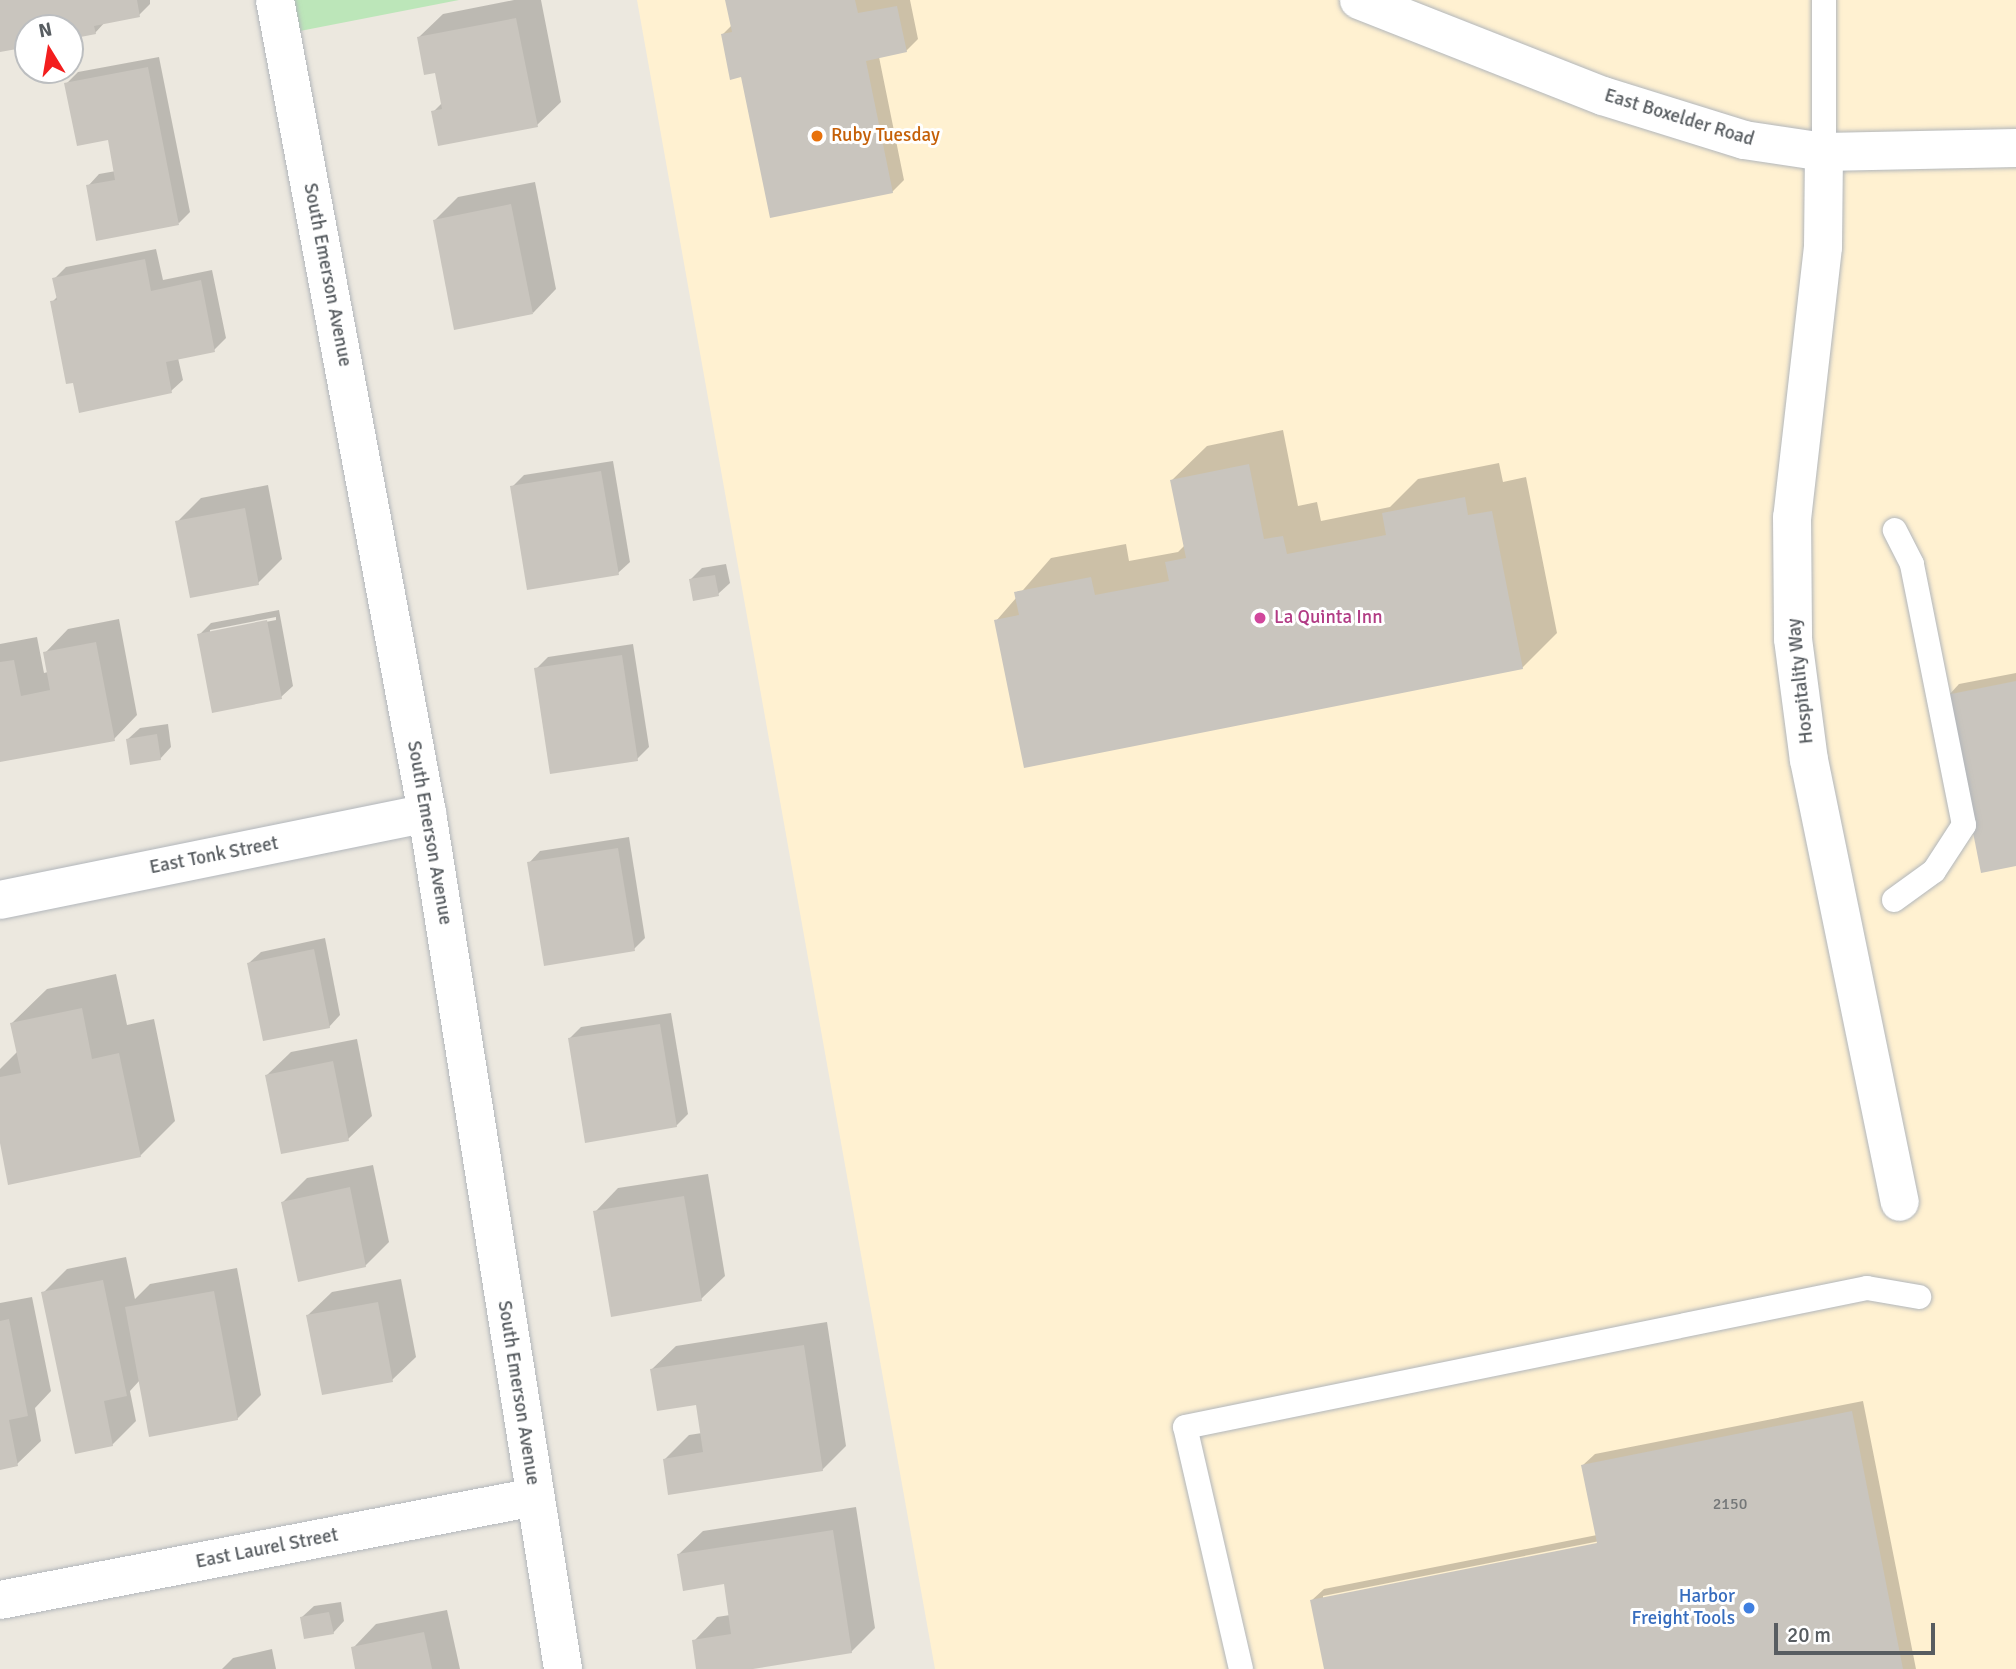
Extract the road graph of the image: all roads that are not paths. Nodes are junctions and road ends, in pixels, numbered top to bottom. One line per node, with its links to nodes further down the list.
1 (275, 0): 7 (street, South Emerson Avenue)
2 (1359, 0): 5 (street, East Boxelder Road)
3 (1824, 0): 5 (lane)
4 (2016, 148): 5 (street, East Boxelder Road)
5 (1824, 152): 10 (street, Hospitality Way)
6 (1895, 530): 9 (lane)
7 (427, 813): 8 (street, East Tonk Street); 12 (street, South Emerson Avenue)
8 (0, 900)
9 (1894, 900)
10 (1900, 1202)
11 (1919, 1297): 15 (lane)
12 (535, 1497): 13 (street, East Laurel Street); 14 (street, South Emerson Avenue)
13 (0, 1600)
14 (563, 1669)
15 (1241, 1669)

